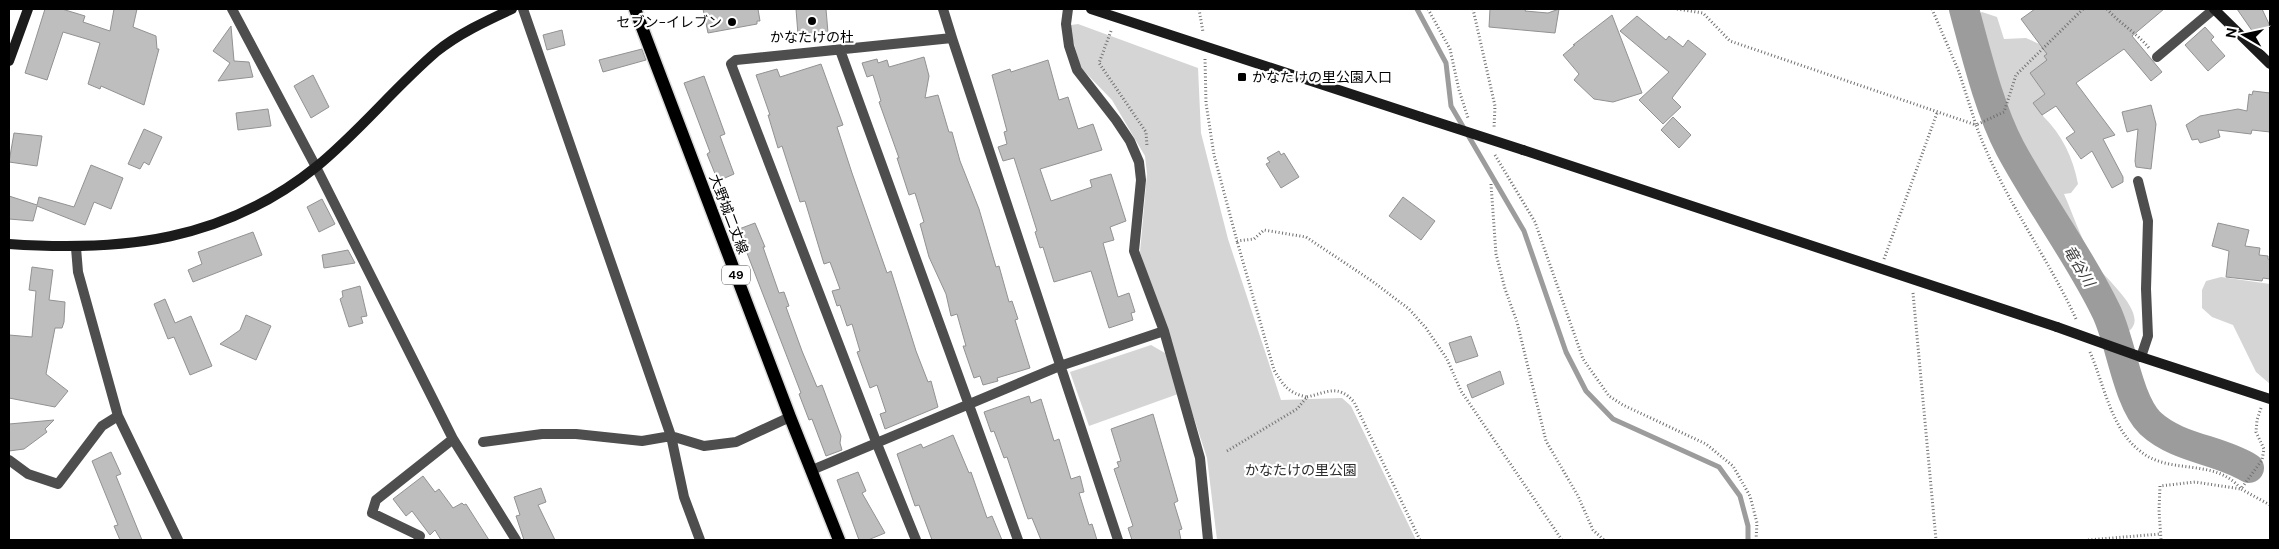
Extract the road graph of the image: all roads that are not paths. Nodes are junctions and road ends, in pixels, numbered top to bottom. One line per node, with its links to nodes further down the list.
1 (28, 9): 13 (street)
2 (232, 9): 15 (street)
3 (512, 9): 15 (street)
4 (523, 9): 26 (street)
5 (635, 9): 25 (main road, 大野城二丈線 / 49)
6 (943, 9): 10 (street)
7 (1068, 9): 19 (street)
8 (1091, 9): 20 (street, bridge)
9 (2214, 9): 12 (street); 14 (street)
10 (952, 38): 11 (street); 21 (street)
11 (840, 50): 23 (street); 29 (street)
12 (2157, 57)
13 (9, 61)
14 (2270, 64)
15 (316, 166): 18 (street); 27 (street)
16 (2138, 181): 20 (street)
17 (9, 244): 18 (street)
18 (76, 248): 24 (street)
19 (1164, 332): 21 (street); 40 (street)
20 (2141, 357): 22 (street)
21 (1060, 366): 23 (street); 39 (street)
22 (2270, 398)
23 (968, 405): 29 (street); 38 (street)
24 (118, 416): 30 (street); 32 (street)
25 (790, 417): 26 (street); 31 (main road, 大野城二丈線 / 49)
26 (671, 436): 28 (street); 35 (street)
27 (453, 438): 33 (street); 34 (street)
28 (483, 442)
29 (877, 444): 31 (street); 37 (street)
30 (9, 460)
31 (812, 470): 36 (main road, 大野城二丈線 / 49)
32 (178, 540)
33 (418, 540)
34 (516, 540)
35 (700, 540)
36 (839, 540)
37 (916, 540)
38 (1018, 540)
39 (1118, 540)
40 (1208, 540)

